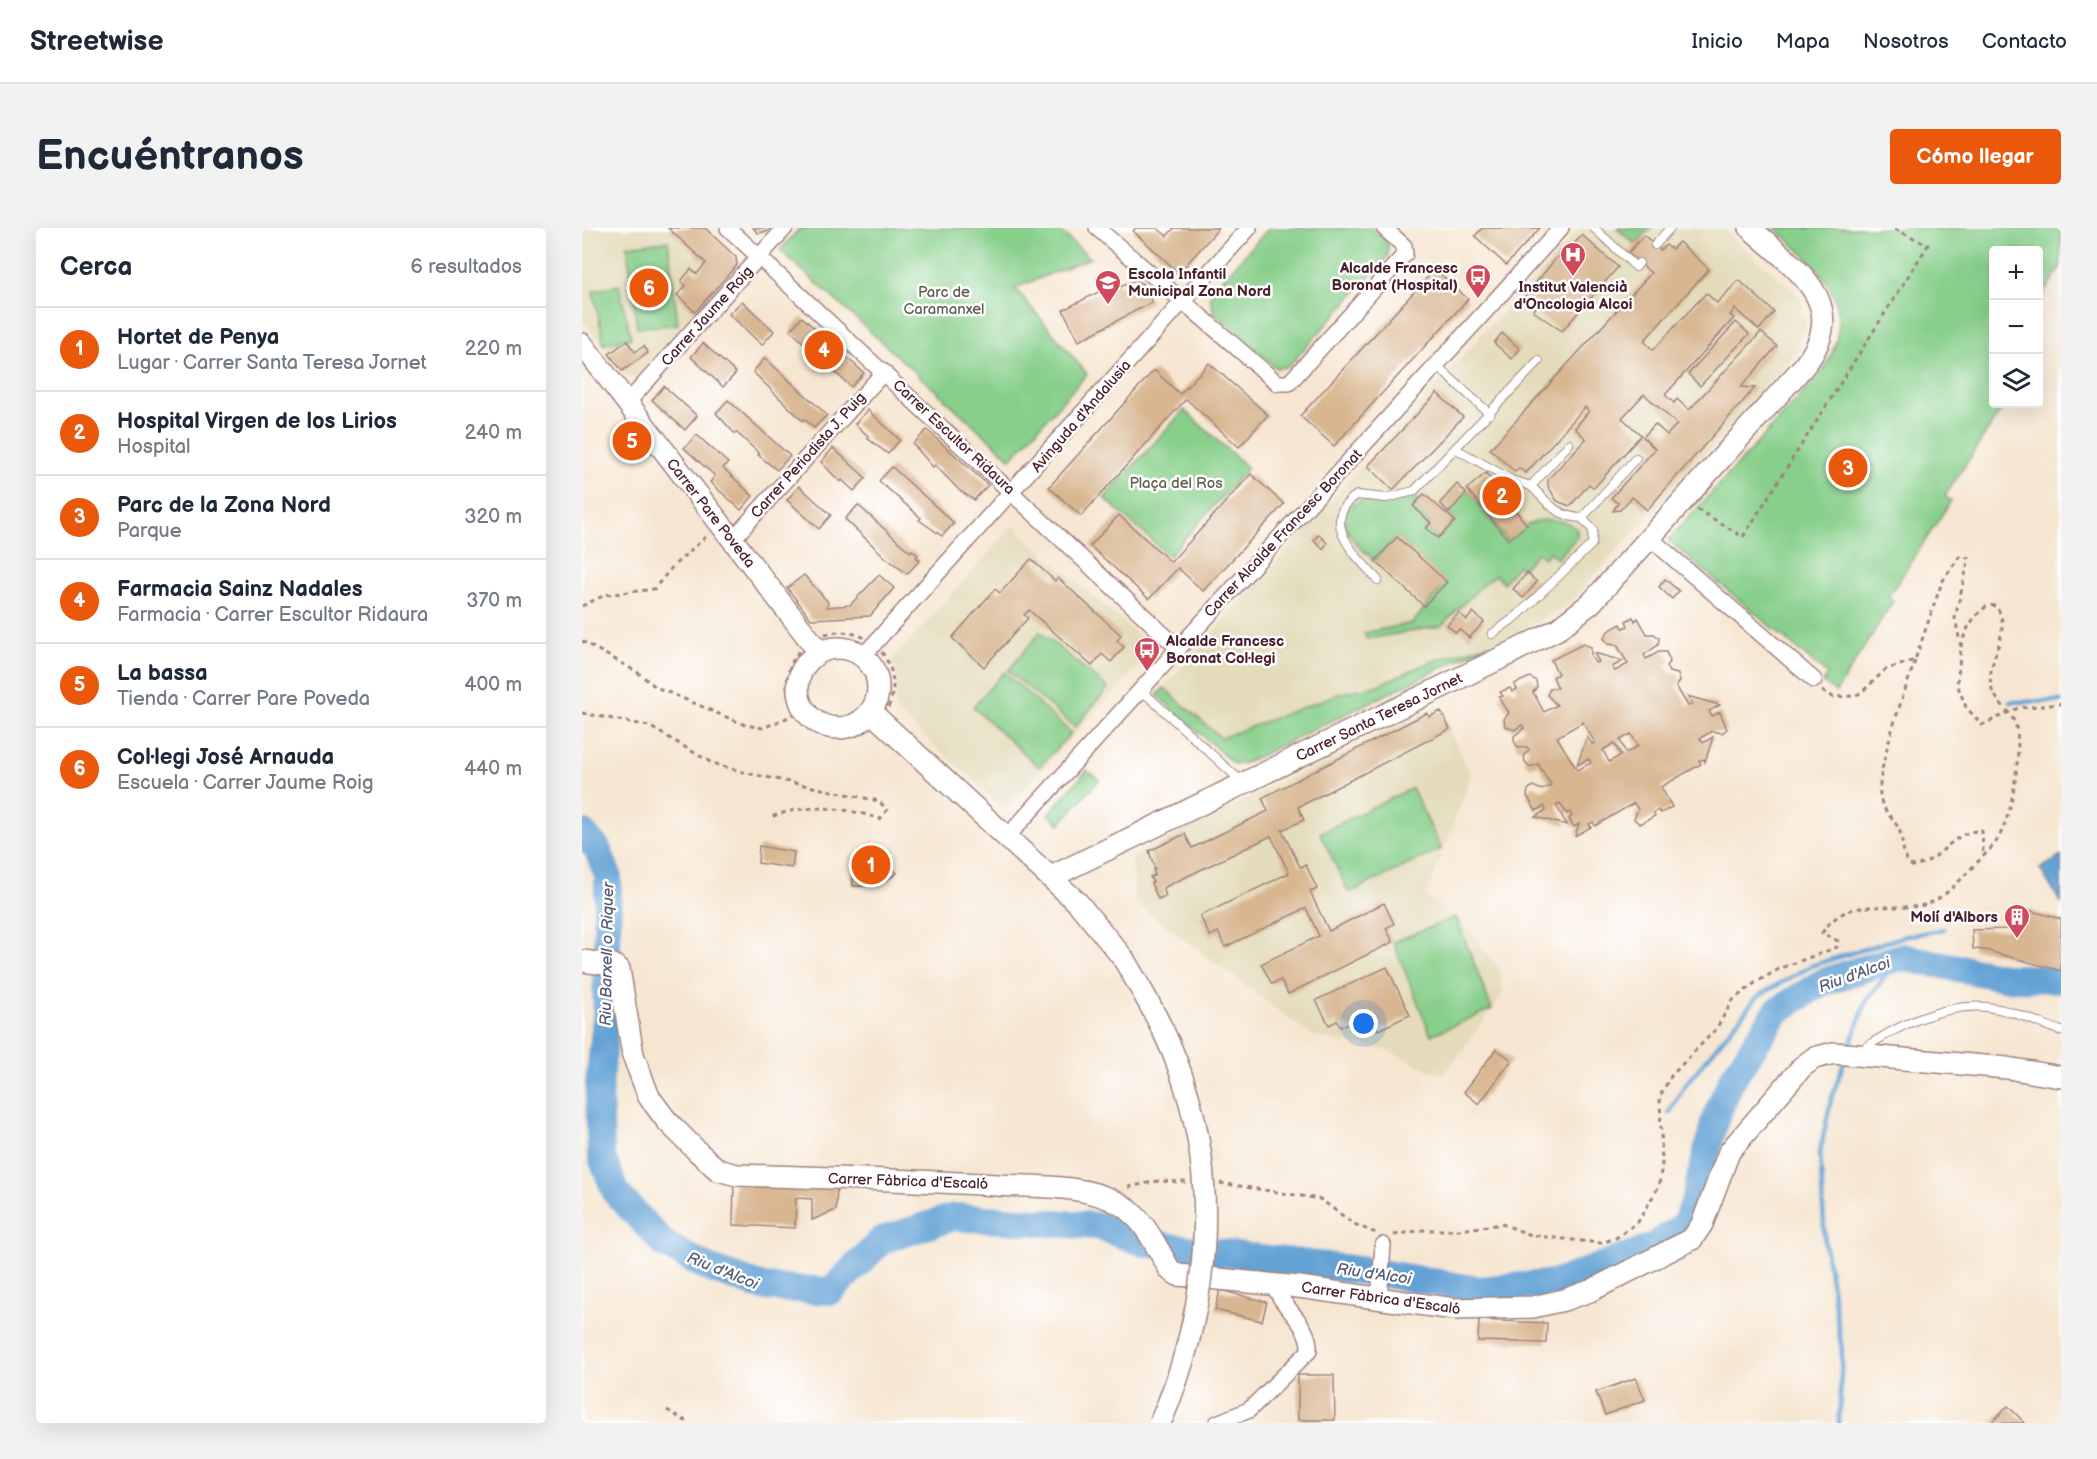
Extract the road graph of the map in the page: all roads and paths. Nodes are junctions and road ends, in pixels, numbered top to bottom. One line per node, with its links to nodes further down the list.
1 (728, 228): 12 (street, Carrer Escultor Ridaura)
2 (785, 228): 12 (street, Carrer Jaume Roig)
3 (1097, 228): 14 (street)
4 (1249, 228): 14 (street, Avinguda d'Andalusia)
5 (1384, 228): 14 (street)
6 (1561, 228): 17 (street, Carrer Alcalde Francesc Boronat)
7 (1594, 228): 13 (lane)
8 (1670, 228): 11 (lane)
9 (1750, 228): 26 (street, Carrer Santa Teresa Jornet)
10 (1893, 228): 26 (path)
11 (1655, 245)
12 (760, 257): 18 (street, Carrer Escultor Ridaura); 19 (street, Carrer Jaume Roig)
13 (1640, 263)
14 (1182, 301): 25 (street, Avinguda d'Andalusia)
15 (582, 344): 19 (street, Carrer Pare Poveda)
16 (1539, 361): 20 (lane)
17 (1437, 366): 20 (lane); 36 (street, Carrer Alcalde Francesc Boronat)
18 (884, 372): 25 (street, Carrer Escultor Ridaura); 28 (street, Carrer Periodista J. Puig)
19 (627, 403): 28 (street, Carrer Pare Poveda)
20 (1490, 414): 22 (lane)
21 (1569, 444): 24 (lane)
22 (1456, 449): 24 (lane); 30 (lane)
23 (1636, 458): 27 (lane)
24 (1531, 486): 27 (lane)
25 (1013, 492): 36 (street, Carrer Escultor Ridaura); 37 (street, Avinguda d'Andalusia)
26 (1684, 500): 29 (street, Carrer Santa Teresa Jornet)
27 (1582, 518): 32 (lane)
28 (727, 533): 31 (path); 34 (street, Carrer Pare Poveda)
29 (1650, 538): 39 (street); 46 (street, Carrer Santa Teresa Jornet)
30 (1378, 580)
31 (582, 606)
32 (1492, 634)
33 (582, 641): 44 (path)
34 (814, 646): 37 (street); 37 (path); 44 (street); 44 (path)
35 (1961, 646): 38 (path); 42 (path); 42 (path)
36 (1178, 648): 40 (street, Carrer Alcalde Francesc Boronat)
37 (868, 650): 45 (street); 45 (path)
38 (1915, 660): 39 (path); 49 (path)
39 (1814, 680)
40 (1140, 689): 46 (lane); 48 (street, Carrer Alcalde Francesc Boronat)
41 (2061, 704): 42 (path)
42 (2009, 711): 49 (path)
43 (582, 712): 47 (path)
44 (800, 713): 45 (street); 45 (path)
45 (876, 716): 48 (street)
46 (1243, 783): 50 (street, Carrer Santa Teresa Jornet)
47 (771, 817)
48 (1006, 838): 50 (street)
49 (1982, 854): 56 (path)
50 (1051, 877): 63 (street, bridge)
51 (582, 961): 57 (street, Carrer Fàbrica d'Escaló)
52 (2061, 1031): 53 (lane)
53 (1855, 1055): 54 (street, Carrer Fàbrica d'Escaló); 60 (street, Carrer Fàbrica d'Escaló)
54 (2061, 1077)
55 (1192, 1182): 57 (path)
56 (1215, 1183)
57 (1104, 1197): 59 (street, Carrer Fàbrica d'Escaló)
58 (1383, 1245): 60 (street)
59 (1274, 1284): 60 (street, Carrer Fàbrica d'Escaló); 64 (street)
60 (1379, 1299)
61 (667, 1410): 62 (path)
62 (689, 1423)
63 (1160, 1423)
64 (1217, 1423)

